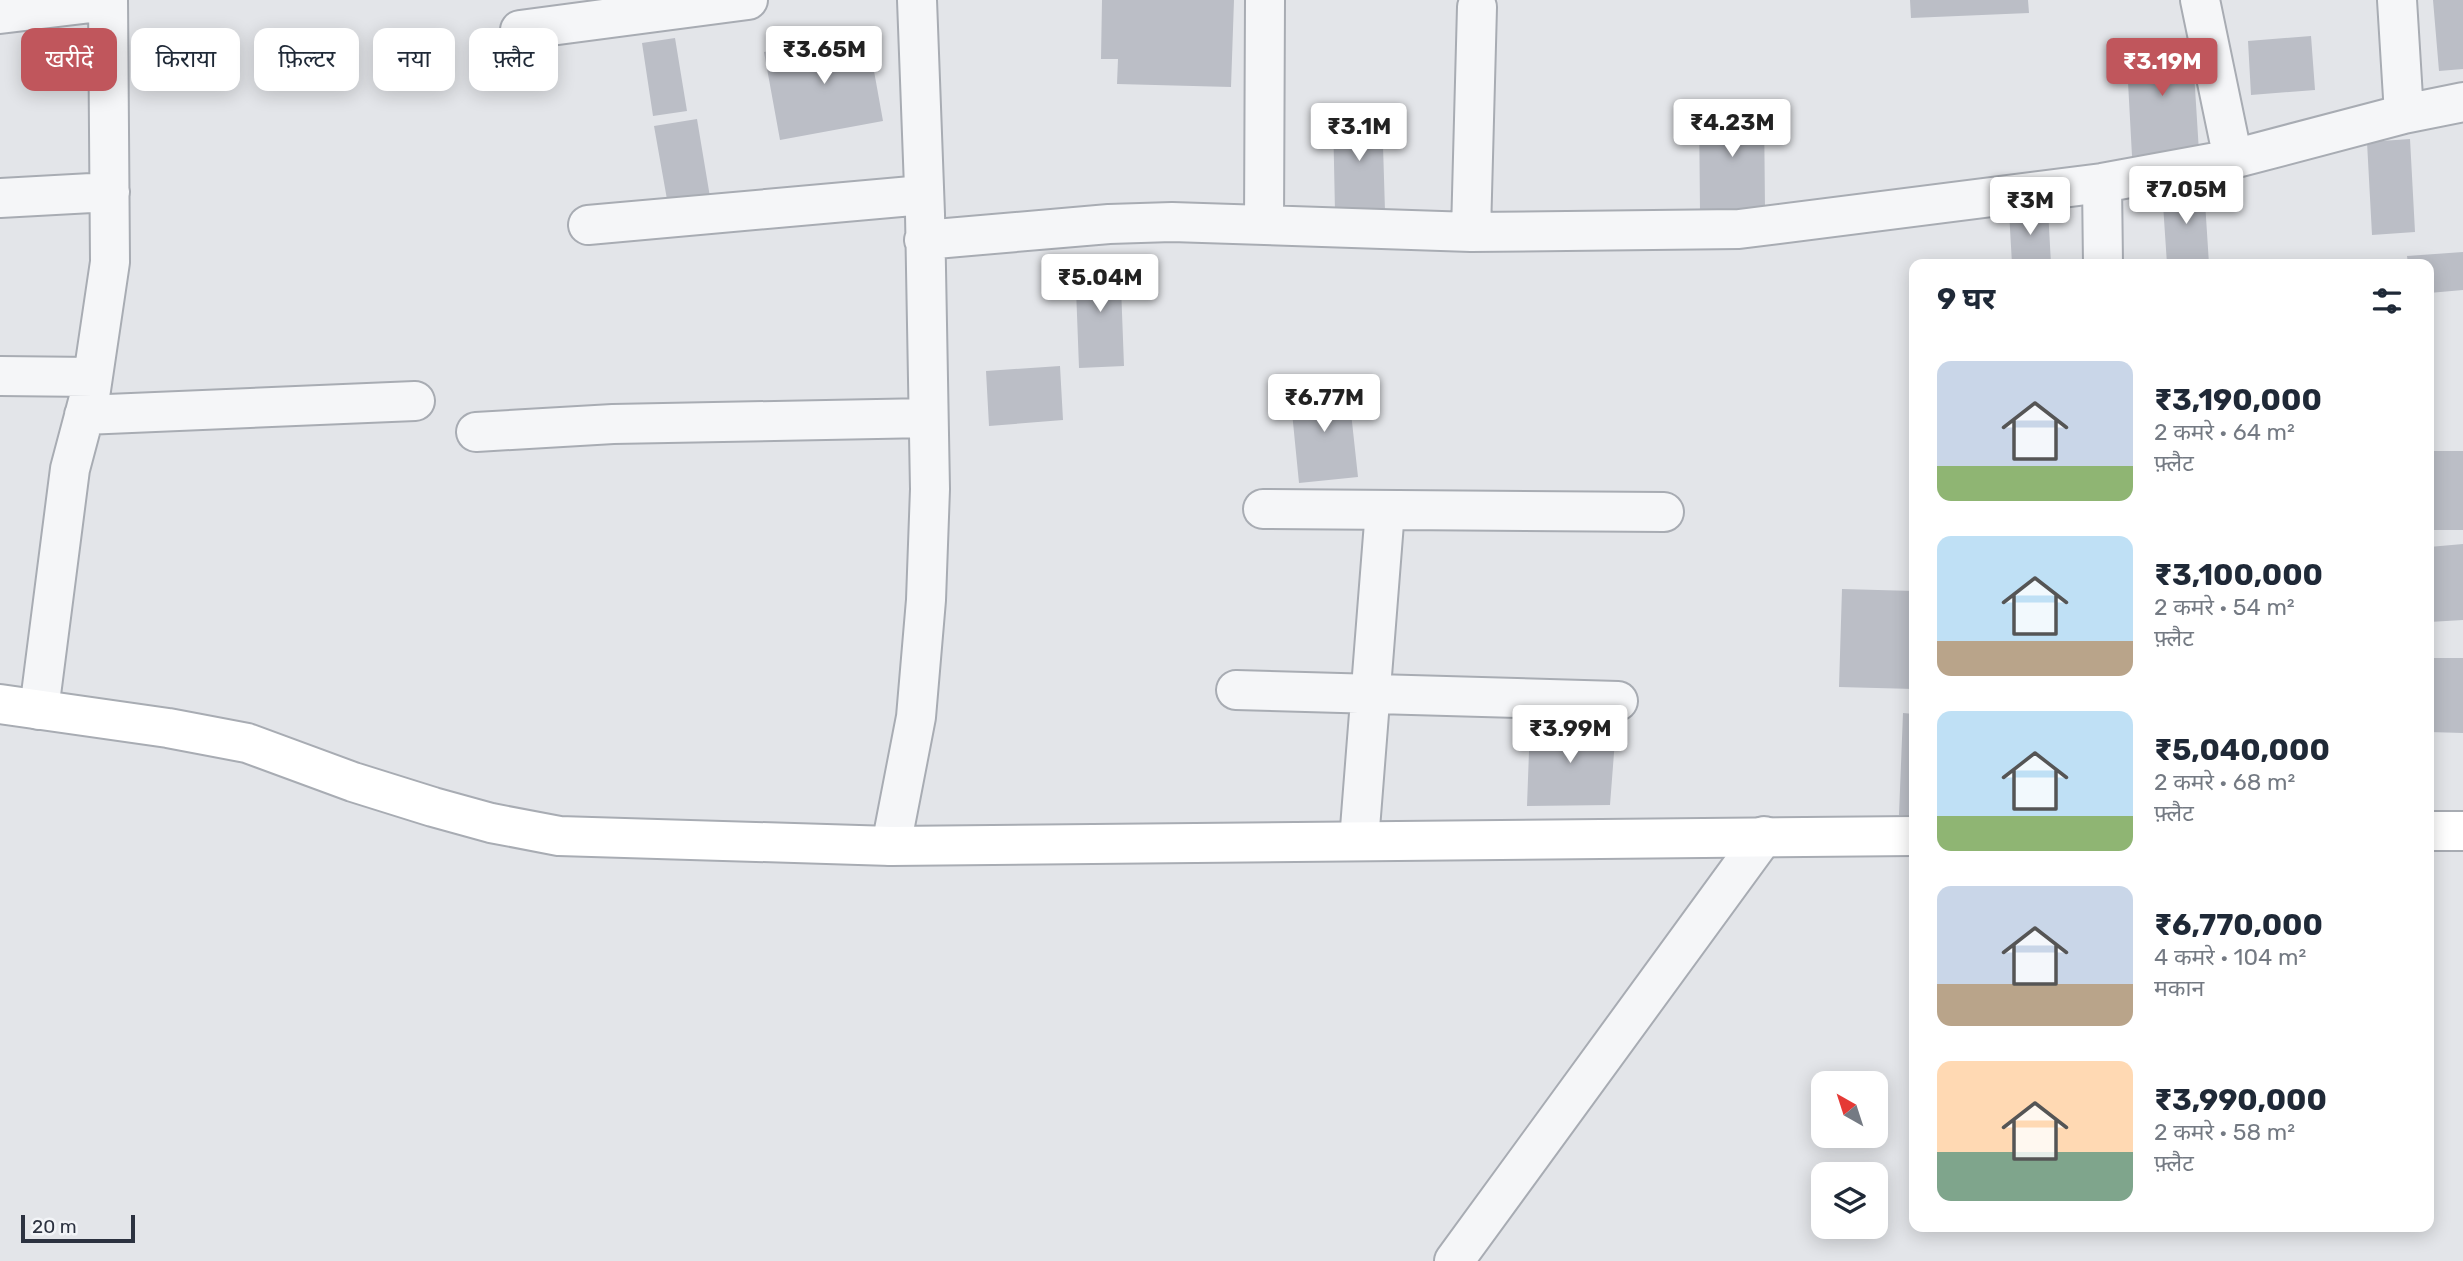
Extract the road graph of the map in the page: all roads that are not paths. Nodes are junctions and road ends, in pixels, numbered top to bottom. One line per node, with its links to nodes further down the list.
1 (748, 0): 9 (street)
2 (917, 0): 15 (street)
3 (1265, 0): 18 (street)
4 (2200, 0): 12 (street)
5 (2397, 0): 11 (street)
6 (108, 1): 8 (street); 14 (street)
7 (1477, 7): 19 (street)
8 (0, 13)
9 (535, 28)
10 (2463, 102): 11 (street)
11 (2404, 114): 12 (street)
12 (2233, 159): 13 (street)
13 (2102, 183): 19 (street); 21 (street)
14 (110, 192): 16 (street); 23 (street)
15 (923, 195): 17 (street); 20 (street)
16 (0, 198)
17 (588, 225)
18 (1264, 225): 19 (street); 20 (street)
19 (1471, 232)
20 (924, 240): 26 (street)
21 (2103, 259)
22 (0, 376): 23 (street)
23 (93, 377): 25 (street)
24 (415, 401): 25 (street)
25 (84, 415): 35 (street)
26 (928, 418): 27 (street); 41 (street)
27 (476, 432)
28 (1263, 509): 29 (street)
29 (1384, 510): 30 (street); 32 (street)
30 (1664, 512)
31 (1236, 690): 32 (street)
32 (1370, 694): 33 (street); 40 (street)
33 (1618, 701)
34 (0, 704): 35 (street)
35 (39, 710): 41 (street)
36 (2434, 831): 37 (street)
37 (2463, 831)
38 (1764, 836): 39 (street); 40 (street); 42 (street)
39 (1909, 836)
40 (1359, 841): 41 (street)
41 (891, 846)
42 (1454, 1261)

